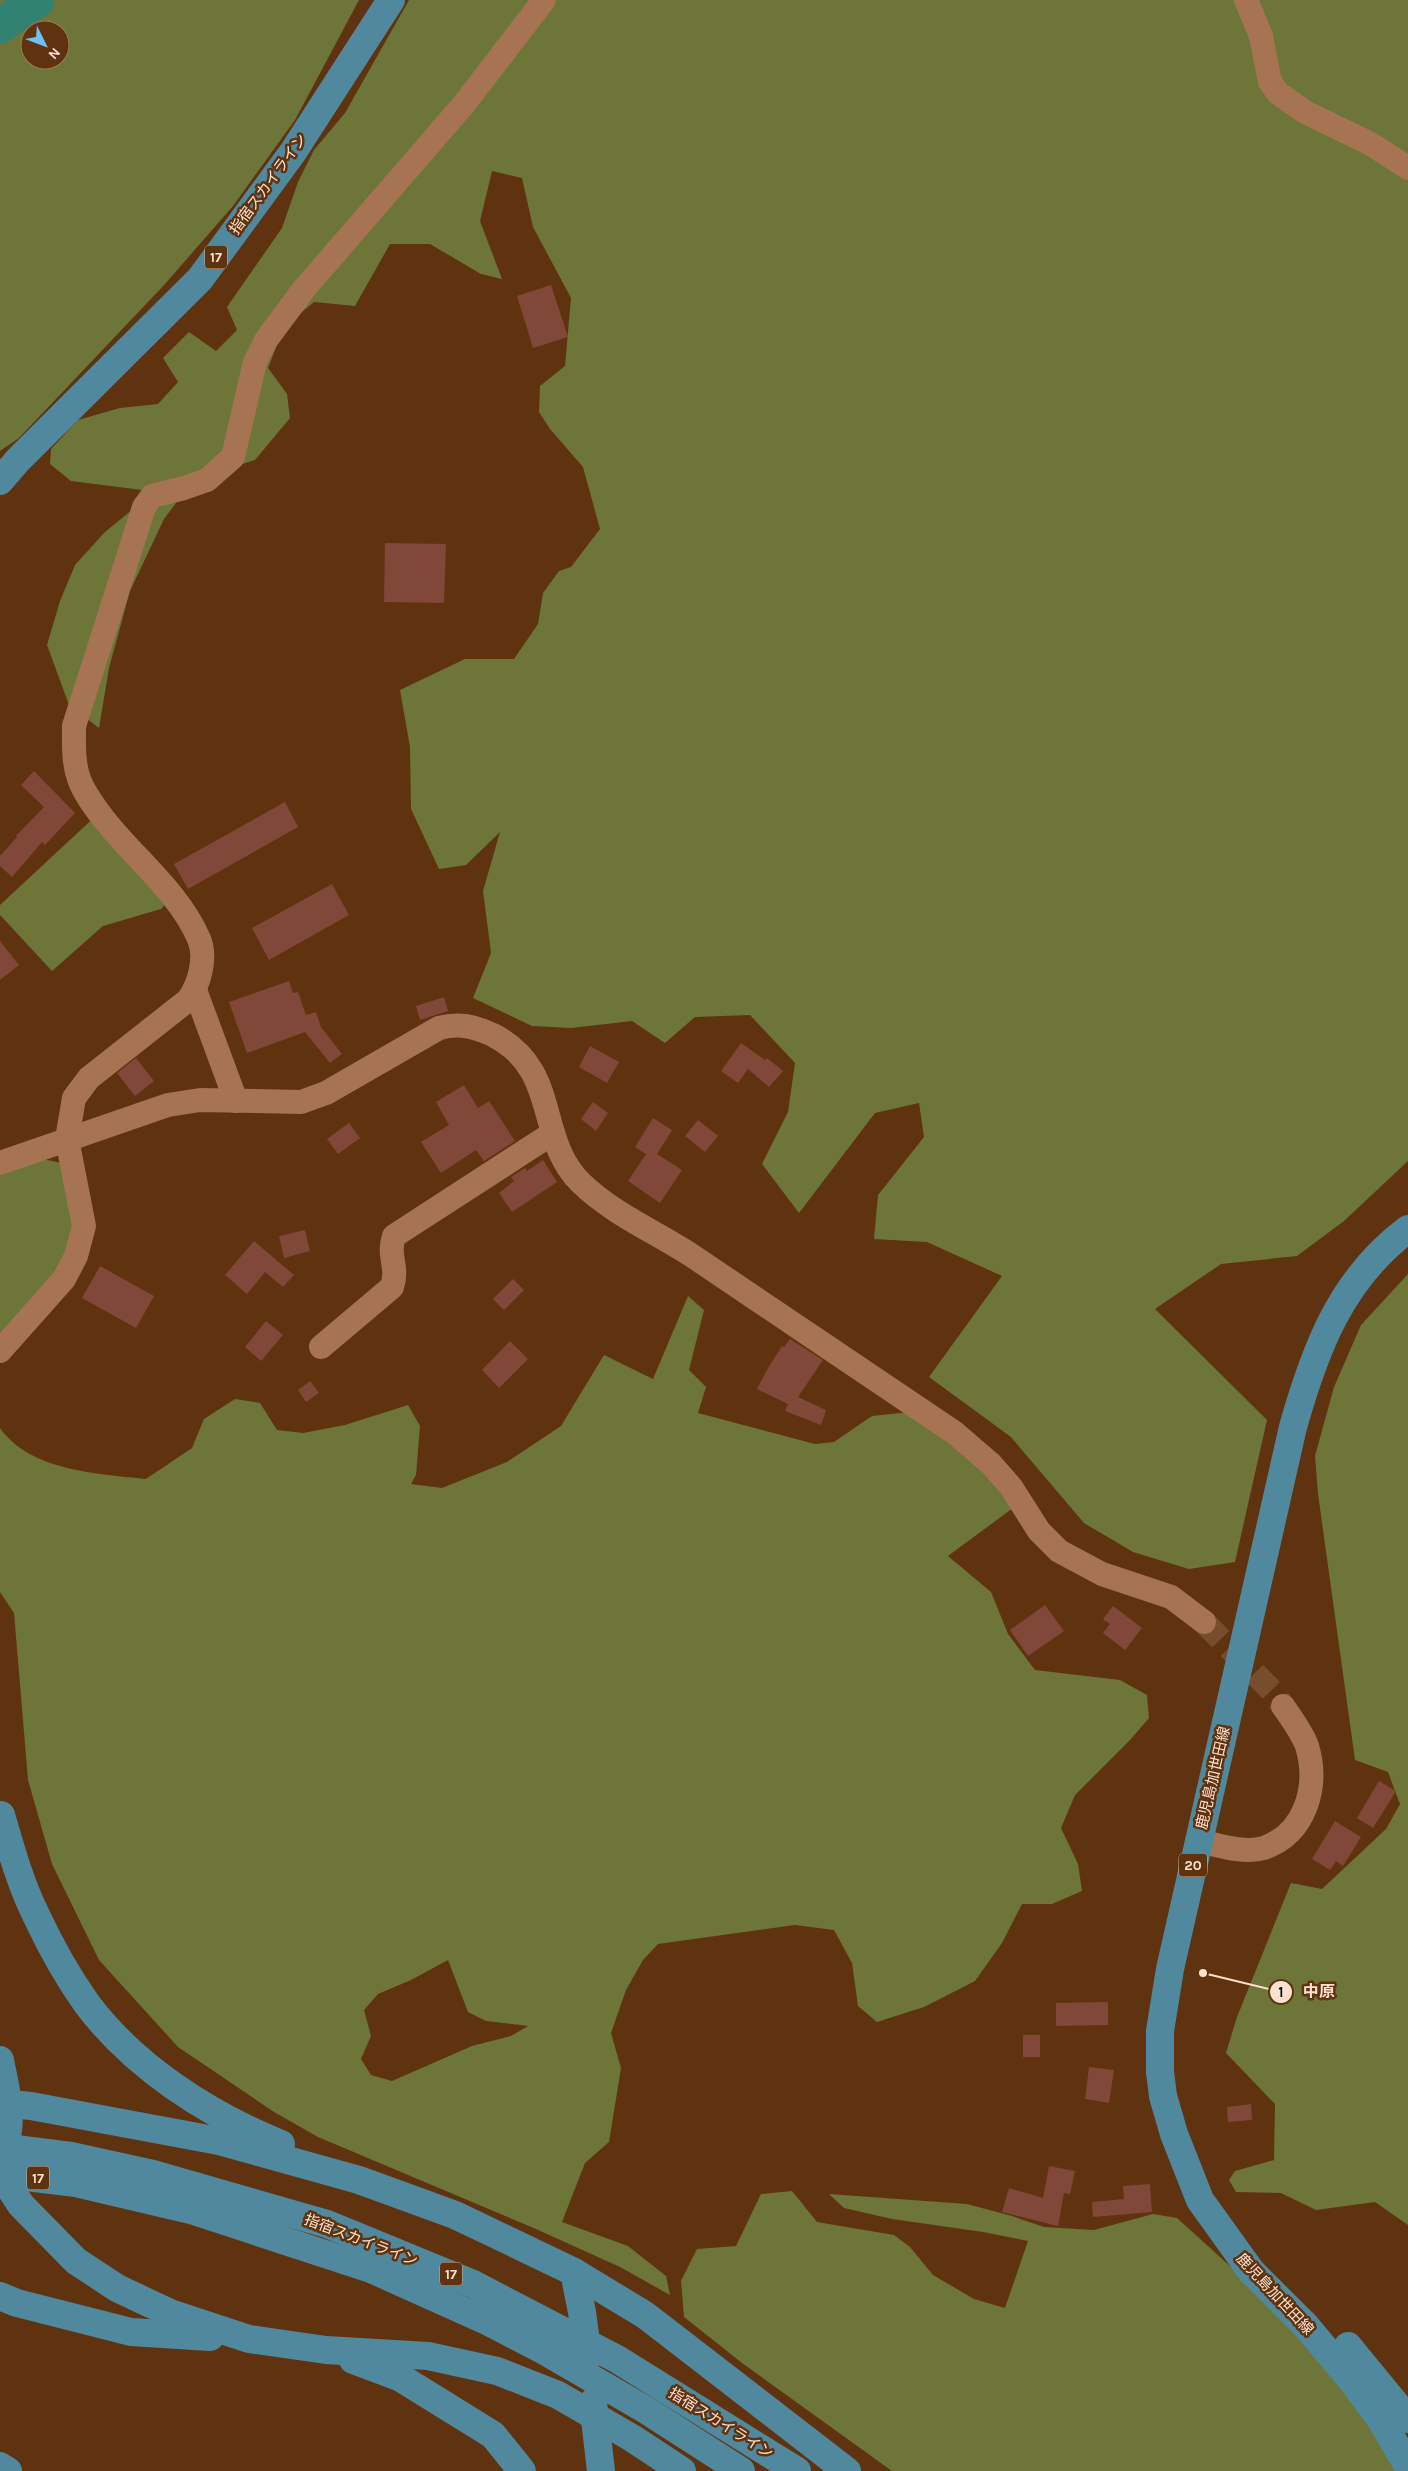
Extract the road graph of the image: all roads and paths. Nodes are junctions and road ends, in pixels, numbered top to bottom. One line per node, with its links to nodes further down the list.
1 (391, 0): 5 (main road, 指宿スカイライン / 17)
2 (544, 0): 6 (street)
3 (1246, 0): 4 (street)
4 (1408, 168)
5 (0, 481)
6 (195, 990): 7 (street); 9 (street)
7 (236, 1101): 8 (street); 9 (street)
8 (553, 1133): 12 (street); 14 (street)
9 (67, 1139): 10 (street); 13 (street)
10 (0, 1163)
11 (1408, 1229): 17 (main road, 鹿児島加世田線 / 20)
12 (321, 1347)
13 (0, 1352)
14 (1204, 1622)
15 (1283, 1706): 17 (street)
16 (0, 1816): 23 (main road)
17 (1199, 1842): 24 (main road, 鹿児島加世田線 / 20)
18 (0, 2060): 21 (main road)
19 (0, 2103): 23 (main road)
20 (0, 2147): 37 (main road, 指宿スカイライン / 17)
21 (0, 2159)
22 (0, 2173): 27 (main road, 指宿スカイライン / 17); 36 (main road, 指宿スカイライン / 17)
23 (360, 2180): 25 (main road)
24 (1251, 2271): 29 (main road); 31 (main road, 鹿児島加世田線 / 20)
25 (574, 2272): 32 (main road); 38 (main road)
26 (0, 2296): 27 (main road)
27 (249, 2339): 28 (main road, 指宿スカイライン / 17)
28 (326, 2350): 34 (main road); 35 (main road, 指宿スカイライン / 17)
29 (1408, 2419)
30 (0, 2466): 33 (main road)
31 (1408, 2466)
32 (592, 2468)
33 (8, 2471)
34 (522, 2471)
35 (682, 2471)
36 (740, 2471)
37 (797, 2471)
38 (847, 2471)

